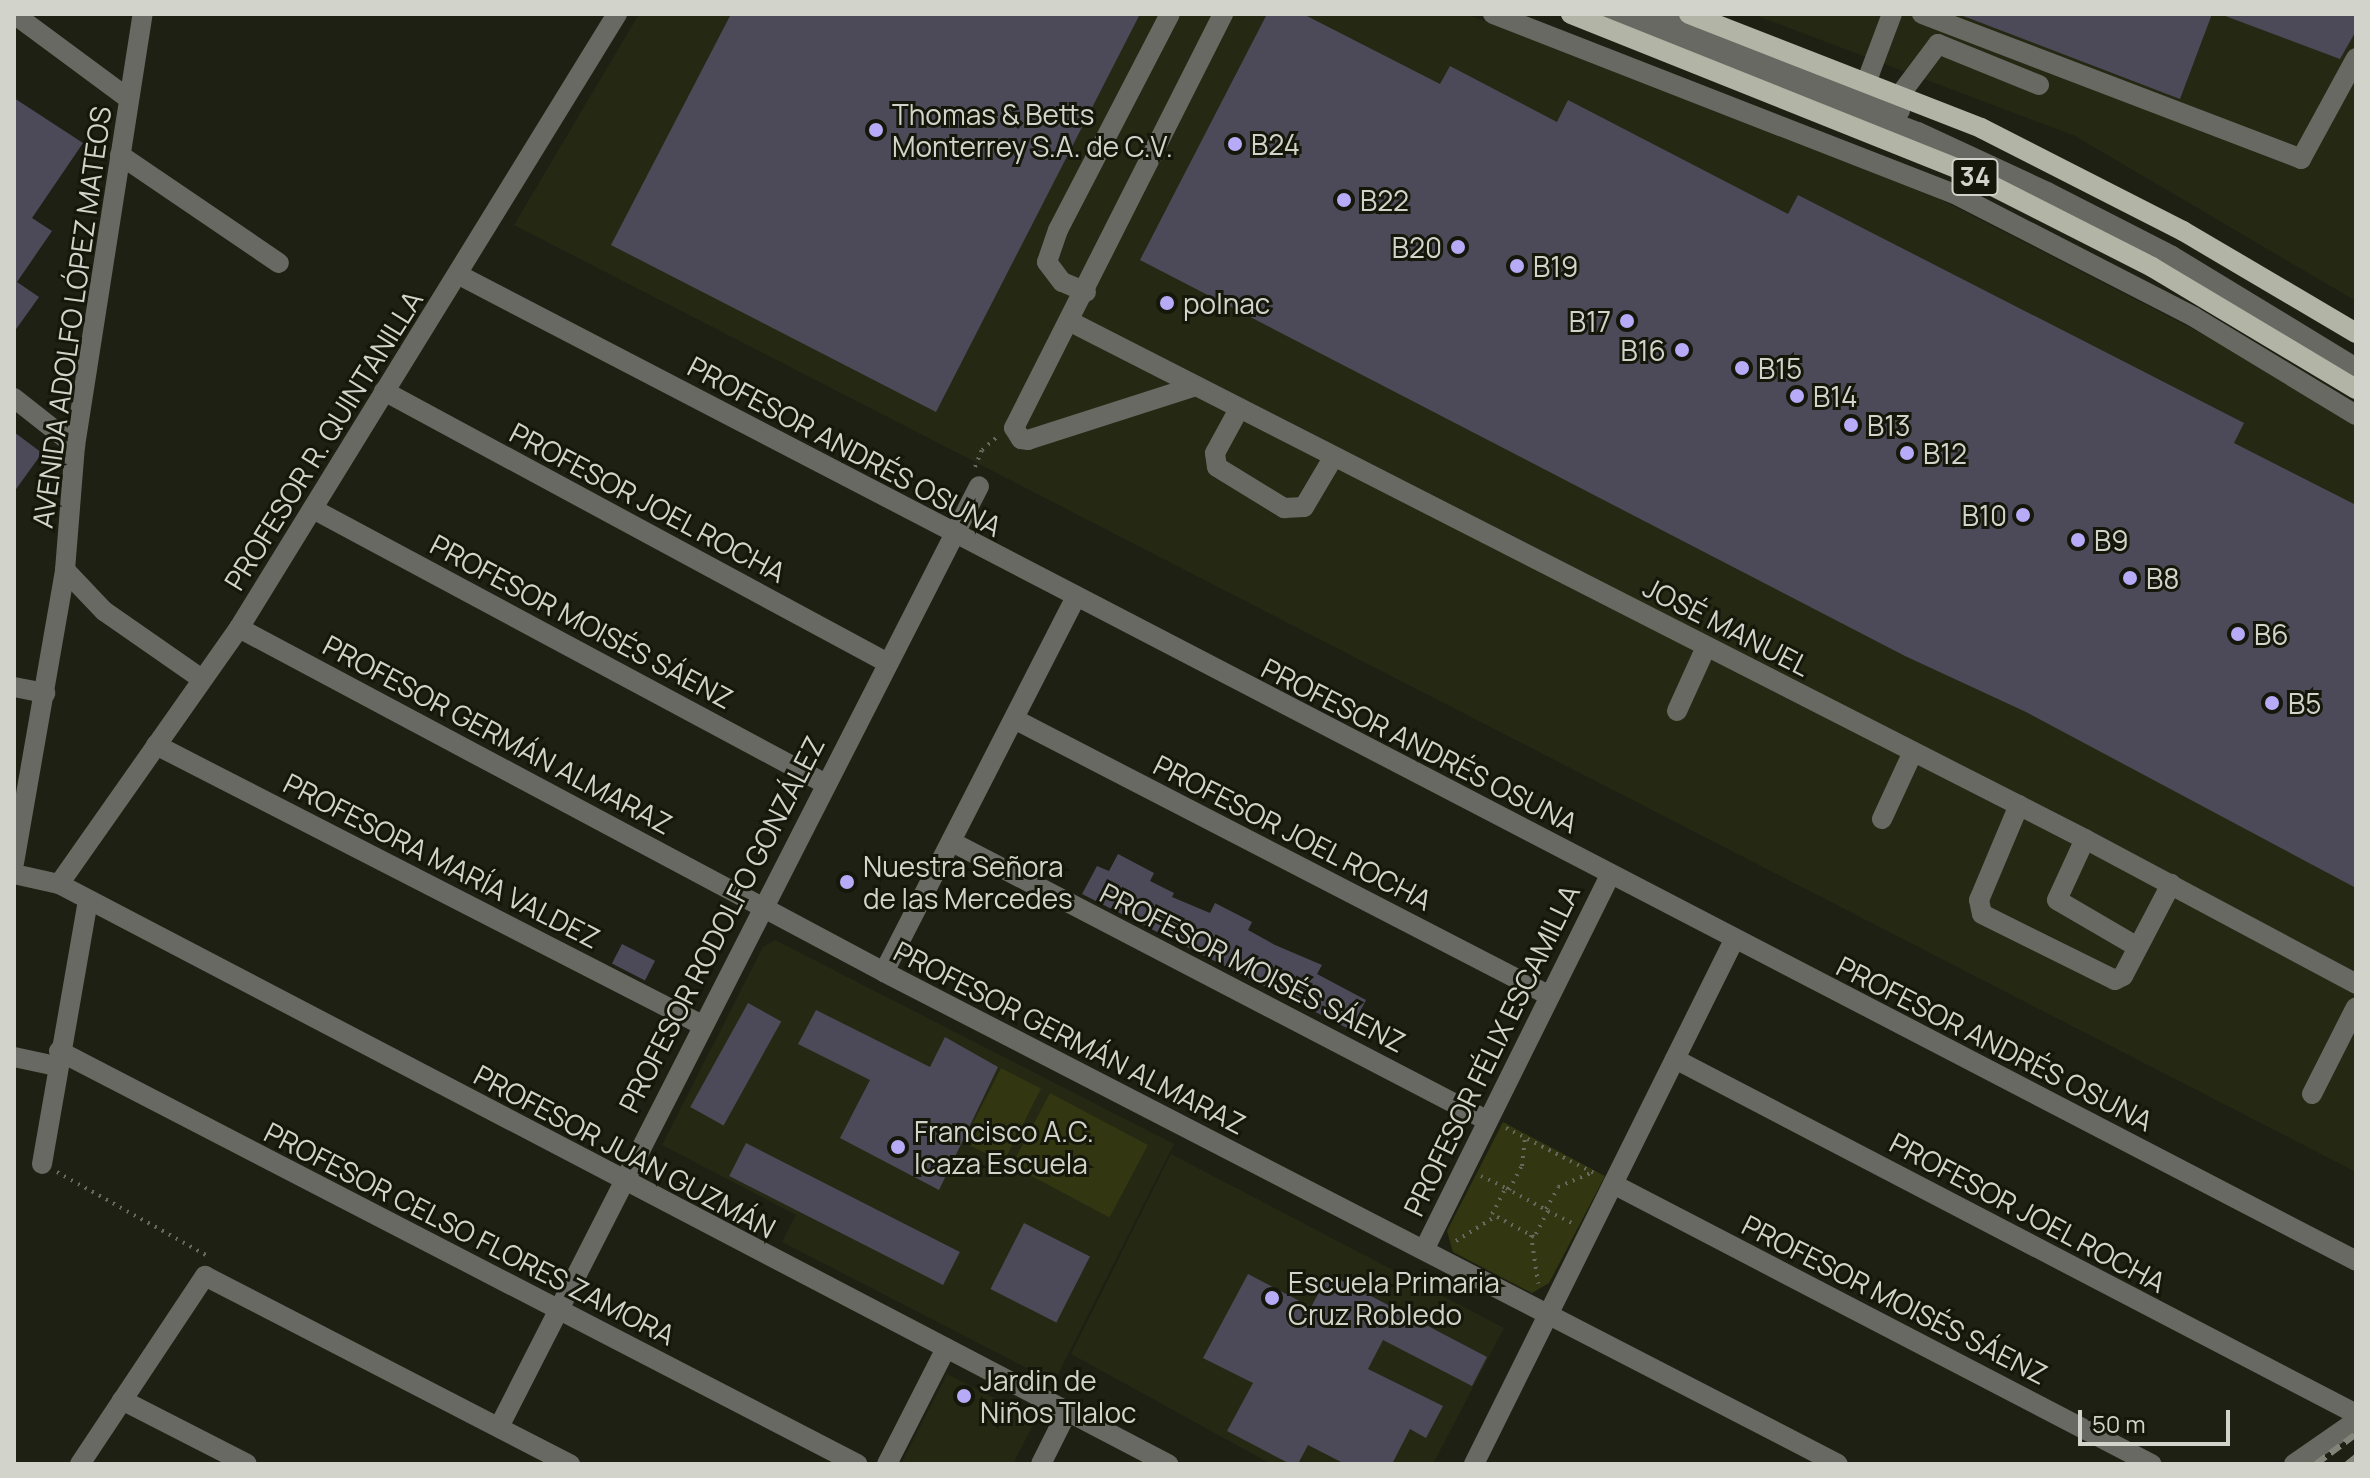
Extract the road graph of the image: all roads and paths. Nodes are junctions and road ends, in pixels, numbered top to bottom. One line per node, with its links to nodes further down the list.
1 (14, 14): 17 (street)
2 (143, 14): 17 (street, AVENIDA ADOLFO LÓPEZ MATEOS)
3 (617, 14): 20 (street, PROFESOR R. QUINTANILLA)
4 (1170, 14): 21 (street)
5 (1223, 14): 21 (street)
6 (1493, 14): 31 (street)
7 (1571, 14): 27 (main road, 34)
8 (1610, 14): 25 (street)
9 (1650, 14): 24 (street)
10 (1689, 14): 14 (main road, 34)
11 (1892, 14): 14 (street)
12 (1922, 14): 13 (street)
13 (2356, 58)
14 (1866, 83): 16 (main road, 34)
15 (2039, 85): 16 (street)
16 (1899, 96): 23 (main road, 34)
17 (129, 99): 18 (street, AVENIDA ADOLFO LÓPEZ MATEOS)
18 (120, 155): 19 (street); 33 (street, AVENIDA ADOLFO LÓPEZ MATEOS)
19 (279, 263)
20 (461, 276): 28 (street, PROFESOR R. QUINTANILLA); 37 (street, PROFESOR ANDRÉS OSUNA)
21 (1086, 292): 22 (street)
22 (1071, 322): 26 (street, JOSÉ MANUEL); 32 (street)
23 (2356, 333)
24 (2356, 352)
25 (2356, 368)
26 (1196, 386): 30 (street, JOSÉ MANUEL); 32 (street)
27 (2356, 389)
28 (384, 391): 36 (street, PROFESOR R. QUINTANILLA); 42 (street, PROFESOR JOEL ROCHA)
29 (14, 398): 33 (street)
30 (1239, 409): 34 (street, JOSÉ MANUEL); 34 (street)
31 (2356, 415)
32 (1014, 428): 35 (path)
33 (75, 446): 38 (street, AVENIDA ADOLFO LÓPEZ MATEOS)
34 (1333, 458): 41 (street, JOSÉ MANUEL)
35 (979, 486): 37 (street, PROFESOR RODOLFO GONZÁLEZ)
36 (313, 509): 40 (street, PROFESOR R. QUINTANILLA); 50 (street, PROFESOR MOISÉS SÁENZ)
37 (955, 535): 39 (street, PROFESOR ANDRÉS OSUNA); 42 (street, PROFESOR RODOLFO GONZÁLEZ)
38 (65, 570): 43 (street); 45 (street, AVENIDA ADOLFO LÓPEZ MATEOS)
39 (1075, 598): 47 (street); 57 (street, PROFESOR ANDRÉS OSUNA)
40 (239, 628): 43 (street, PROFESOR R. QUINTANILLA); 61 (street, PROFESOR GERMÁN ALMARAZ)
41 (1706, 647): 46 (street); 49 (street, JOSÉ MANUEL)
42 (886, 662): 50 (street, PROFESOR RODOLFO GONZÁLEZ)
43 (202, 679): 48 (street, PROFESOR R. QUINTANILLA)
44 (14, 687): 45 (street)
45 (45, 693): 55 (street, AVENIDA ADOLFO LÓPEZ MATEOS)
46 (1677, 711)
47 (1014, 719): 54 (street); 66 (street, PROFESOR JOEL ROCHA)
48 (156, 745): 58 (street, PROFESOR R. QUINTANILLA); 68 (street, PROFESORA MARÍA VALDEZ)
49 (1913, 752): 51 (street, JOSÉ MANUEL); 52 (street)
50 (824, 783): 61 (street, PROFESOR RODOLFO GONZÁLEZ)
51 (2019, 805): 53 (street, JOSÉ MANUEL); 63 (street)
52 (1882, 819)
53 (2085, 839): 59 (street, JOSÉ MANUEL); 63 (street)
54 (952, 842): 64 (street); 73 (street, PROFESOR MOISÉS SÁENZ)
55 (14, 863)
56 (14, 874): 58 (street, PROFESOR JUAN GUZMÁN)
57 (1610, 875): 62 (street, PROFESOR ANDRÉS OSUNA); 66 (street, PROFESOR FÉLIX ESCAMILLA)
58 (59, 884): 60 (street, PROFESOR JUAN GUZMÁN)
59 (2171, 884): 63 (street); 65 (street, JOSÉ MANUEL)
60 (88, 900): 70 (street); 79 (street, PROFESOR JUAN GUZMÁN)
61 (763, 907): 64 (street, PROFESOR GERMÁN ALMARAZ); 68 (street, PROFESOR RODOLFO GONZÁLEZ)
62 (1734, 940): 71 (street); 93 (street, PROFESOR ANDRÉS OSUNA)
63 (2136, 946)
64 (884, 972): 91 (street, PROFESOR GERMÁN ALMARAZ)
65 (2356, 984)
66 (1548, 995): 73 (street, PROFESOR FÉLIX ESCAMILLA)
67 (2356, 1007): 72 (street)
68 (702, 1025): 79 (street, PROFESOR RODOLFO GONZÁLEZ)
69 (14, 1057): 70 (street, PROFESOR CELSO FLORES ZAMORA)
70 (57, 1058): 75 (street); 96 (street, PROFESOR CELSO FLORES ZAMORA)
71 (1675, 1059): 80 (street); 101 (street, PROFESOR JOEL ROCHA)
72 (2312, 1094)
73 (1495, 1123): 74 (path); 91 (street, PROFESOR FÉLIX ESCAMILLA)
74 (1525, 1138): 77 (path); 82 (path)
75 (42, 1164): 94 (path)
76 (1486, 1165): 78 (path)
77 (1592, 1172): 80 (path); 83 (path)
78 (1481, 1176): 81 (path); 82 (path)
79 (622, 1182): 96 (street, PROFESOR RODOLFO GONZÁLEZ); 98 (street, PROFESOR JUAN GUZMÁN)
80 (1603, 1186): 97 (street); 113 (street, PROFESOR MOISÉS SÁENZ)
81 (1473, 1189)
82 (1507, 1189): 83 (path); 85 (path)
83 (1547, 1210): 86 (path); 88 (path)
84 (1581, 1212): 86 (path)
85 (1496, 1216): 88 (path); 90 (path)
86 (1574, 1224): 89 (path)
87 (1452, 1231): 90 (path)
88 (1531, 1235): 95 (path)
89 (1568, 1235)
90 (1456, 1241): 92 (path)
91 (1424, 1250): 97 (street, PROFESOR GERMÁN ALMARAZ)
92 (1459, 1251)
93 (2356, 1261)
94 (205, 1276): 99 (street); 103 (street)
95 (1527, 1286)
96 (557, 1310): 103 (street, PROFESOR RODOLFO GONZÁLEZ); 107 (street, PROFESOR CELSO FLORES ZAMORA)
97 (1550, 1316): 111 (street); 112 (street, PROFESOR GERMÁN ALMARAZ)
98 (946, 1348): 100 (street, PROFESOR JUAN GUZMÁN); 108 (street)
99 (122, 1400): 104 (street); 105 (street)
100 (1067, 1412): 109 (street); 110 (street, PROFESOR JUAN GUZMÁN)
101 (2356, 1414)
102 (2356, 1421): 114 (street)
103 (499, 1427): 106 (street)
104 (80, 1464)
105 (247, 1464)
106 (570, 1464)
107 (857, 1464)
108 (887, 1464)
109 (1041, 1464)
110 (1168, 1464)
111 (1474, 1464)
112 (1838, 1464)
113 (2151, 1464)
114 (2294, 1464)

